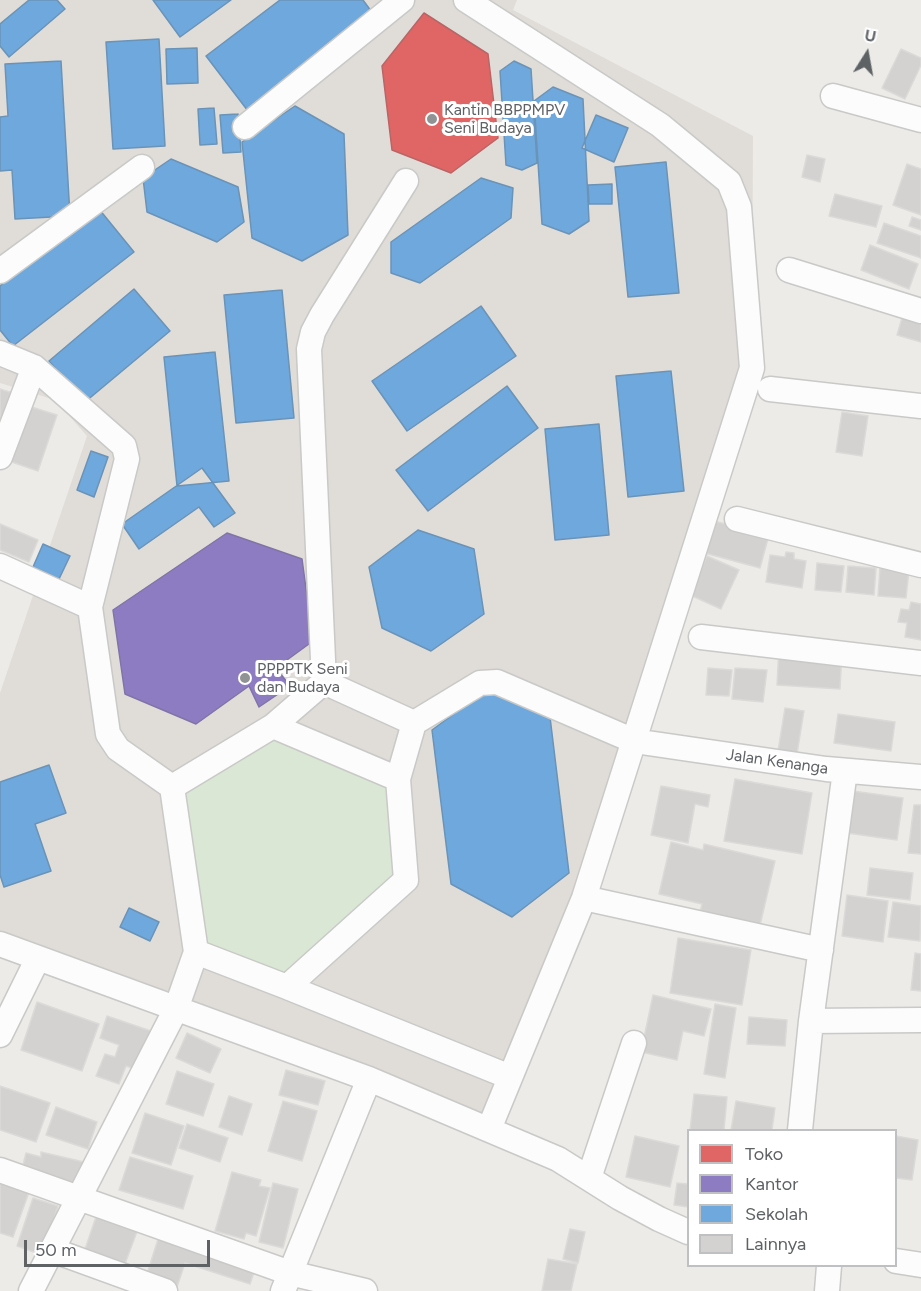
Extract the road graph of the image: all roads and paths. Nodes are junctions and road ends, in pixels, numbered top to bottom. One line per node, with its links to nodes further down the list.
1 (402, 0): 5 (street)
2 (466, 0): 25 (street)
3 (833, 96): 4 (street)
4 (921, 120)
5 (245, 127)
6 (142, 167): 9 (street)
7 (406, 181): 22 (street)
8 (789, 270): 10 (street)
9 (0, 271)
10 (921, 311)
11 (0, 353): 12 (street)
12 (34, 367): 15 (street); 19 (street)
13 (770, 389): 14 (street)
14 (921, 406)
15 (0, 457)
16 (737, 519): 17 (street)
17 (921, 565)
18 (0, 566): 19 (street)
19 (90, 607): 29 (street)
20 (700, 637): 21 (street)
21 (921, 663)
22 (324, 682): 23 (street); 24 (street)
23 (414, 723): 25 (street, Jalan Kenanga); 28 (street)
24 (273, 726): 28 (street); 29 (street)
25 (634, 741): 26 (street, Jalan Kenanga); 30 (street)
26 (845, 771): 27 (street, Jalan Kenanga); 32 (street)
27 (921, 777)
28 (398, 779): 35 (street)
29 (172, 787): 33 (street)
30 (584, 898): 32 (street); 41 (street)
31 (0, 944): 34 (street)
32 (821, 950): 38 (street)
33 (196, 952): 35 (street); 36 (street)
34 (38, 958): 36 (street); 39 (street)
35 (287, 987): 41 (street)
36 (176, 1008): 42 (street); 47 (street)
37 (921, 1020): 38 (street)
38 (811, 1021): 44 (street)
39 (0, 1035)
40 (634, 1043): 46 (street)
41 (510, 1077): 43 (street)
42 (369, 1079): 43 (street); 53 (street)
43 (489, 1129): 46 (street)
44 (800, 1129)
45 (0, 1170): 47 (street)
46 (589, 1178): 48 (street)
47 (79, 1199): 49 (street); 53 (street)
48 (687, 1232)
49 (52, 1250): 54 (street); 55 (street)
50 (897, 1261): 51 (street)
51 (921, 1265)
52 (829, 1267): 57 (street)
53 (287, 1282): 56 (street)
54 (31, 1291)
55 (165, 1291)
56 (365, 1291)
57 (827, 1291)

